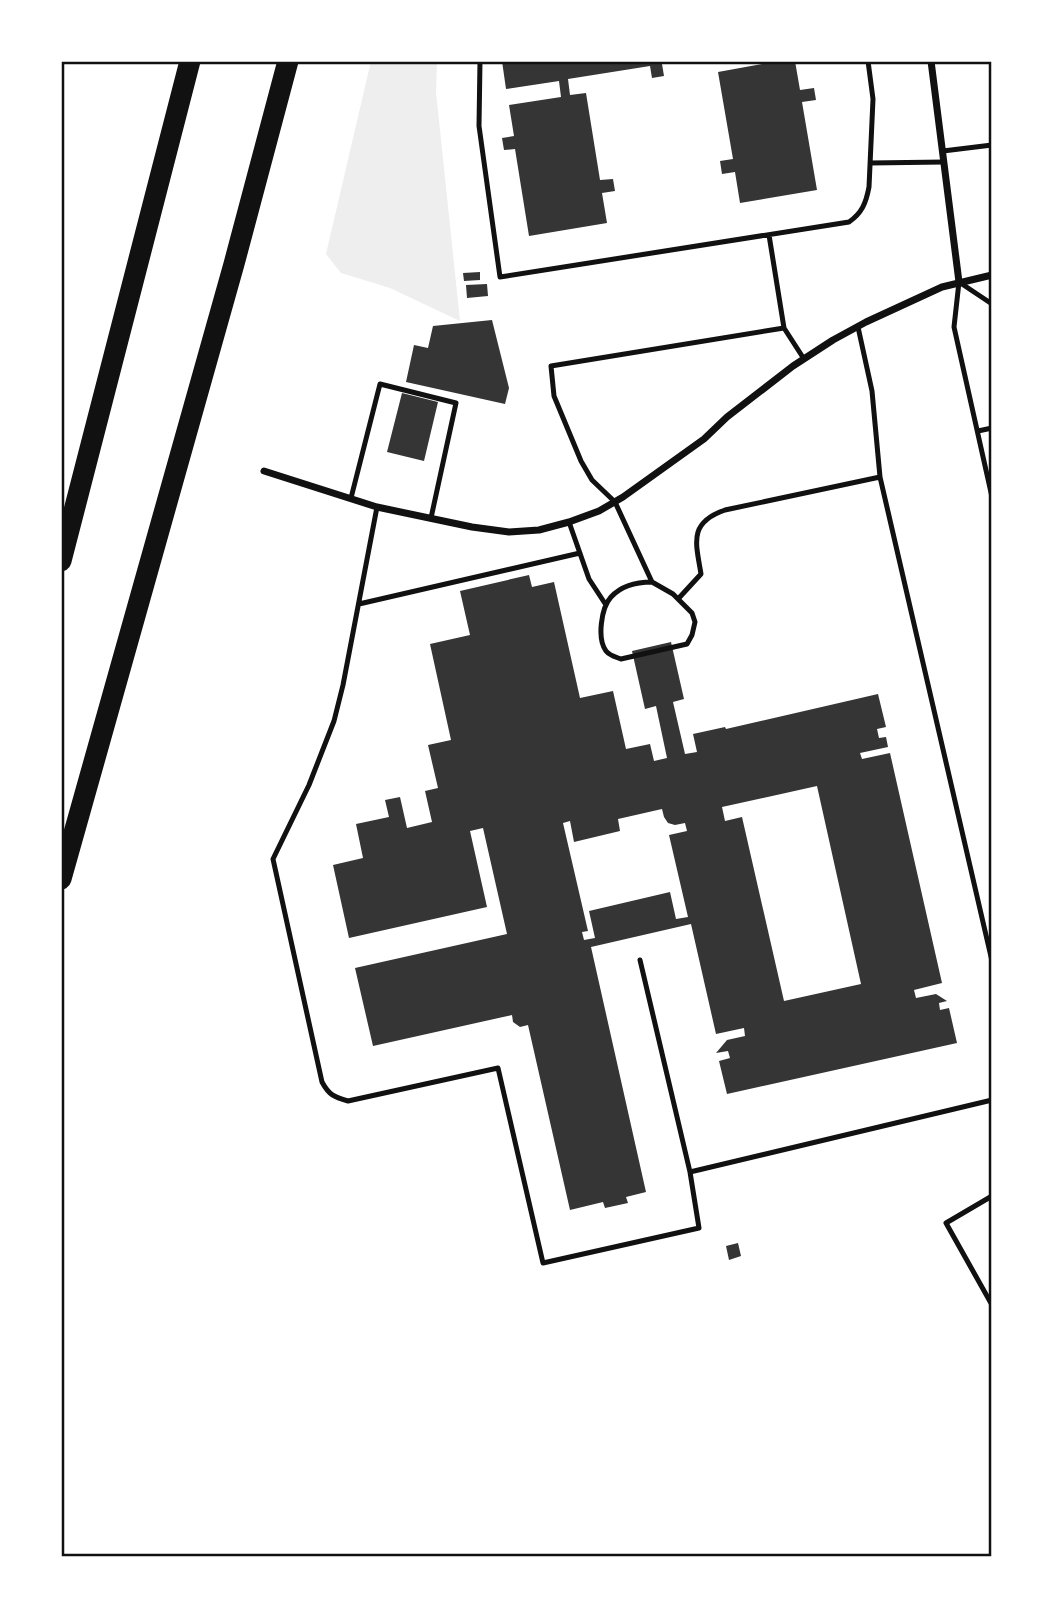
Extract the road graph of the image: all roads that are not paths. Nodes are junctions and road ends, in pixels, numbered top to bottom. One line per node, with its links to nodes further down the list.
1 (190, 61): 28 (highway)
2 (288, 61): 33 (highway)
3 (480, 61): 10 (lane)
4 (867, 61): 9 (lane)
5 (931, 61): 7 (street)
6 (992, 145): 7 (lane)
7 (943, 151): 8 (street)
8 (944, 162): 9 (lane); 12 (street)
9 (870, 163): 10 (lane)
10 (769, 235): 15 (lane)
11 (992, 275): 12 (street)
12 (959, 282): 13 (lane); 14 (street); 18 (lane)
13 (992, 304)
14 (858, 327): 16 (street); 20 (lane)
15 (784, 328): 16 (lane); 23 (lane)
16 (804, 359): 23 (street)
17 (992, 428): 18 (lane)
18 (978, 431): 21 (lane)
19 (264, 471): 22 (street)
20 (880, 477): 30 (lane); 35 (lane)
21 (992, 497)
22 (351, 498): 24 (street); 25 (lane)
23 (615, 502): 26 (street); 29 (lane)
24 (377, 507): 25 (street); 31 (lane)
25 (431, 518): 26 (street)
26 (569, 522): 27 (lane)
27 (580, 553): 31 (lane); 32 (lane)
28 (61, 561)
29 (652, 582): 30 (lane); 32 (lane)
30 (678, 599): 32 (lane)
31 (359, 604): 37 (lane)
32 (606, 605)
33 (61, 879)
34 (640, 960): 37 (lane)
35 (992, 961)
36 (992, 1100): 37 (lane)
37 (690, 1172)
38 (992, 1196): 39 (lane)
39 (992, 1305)

